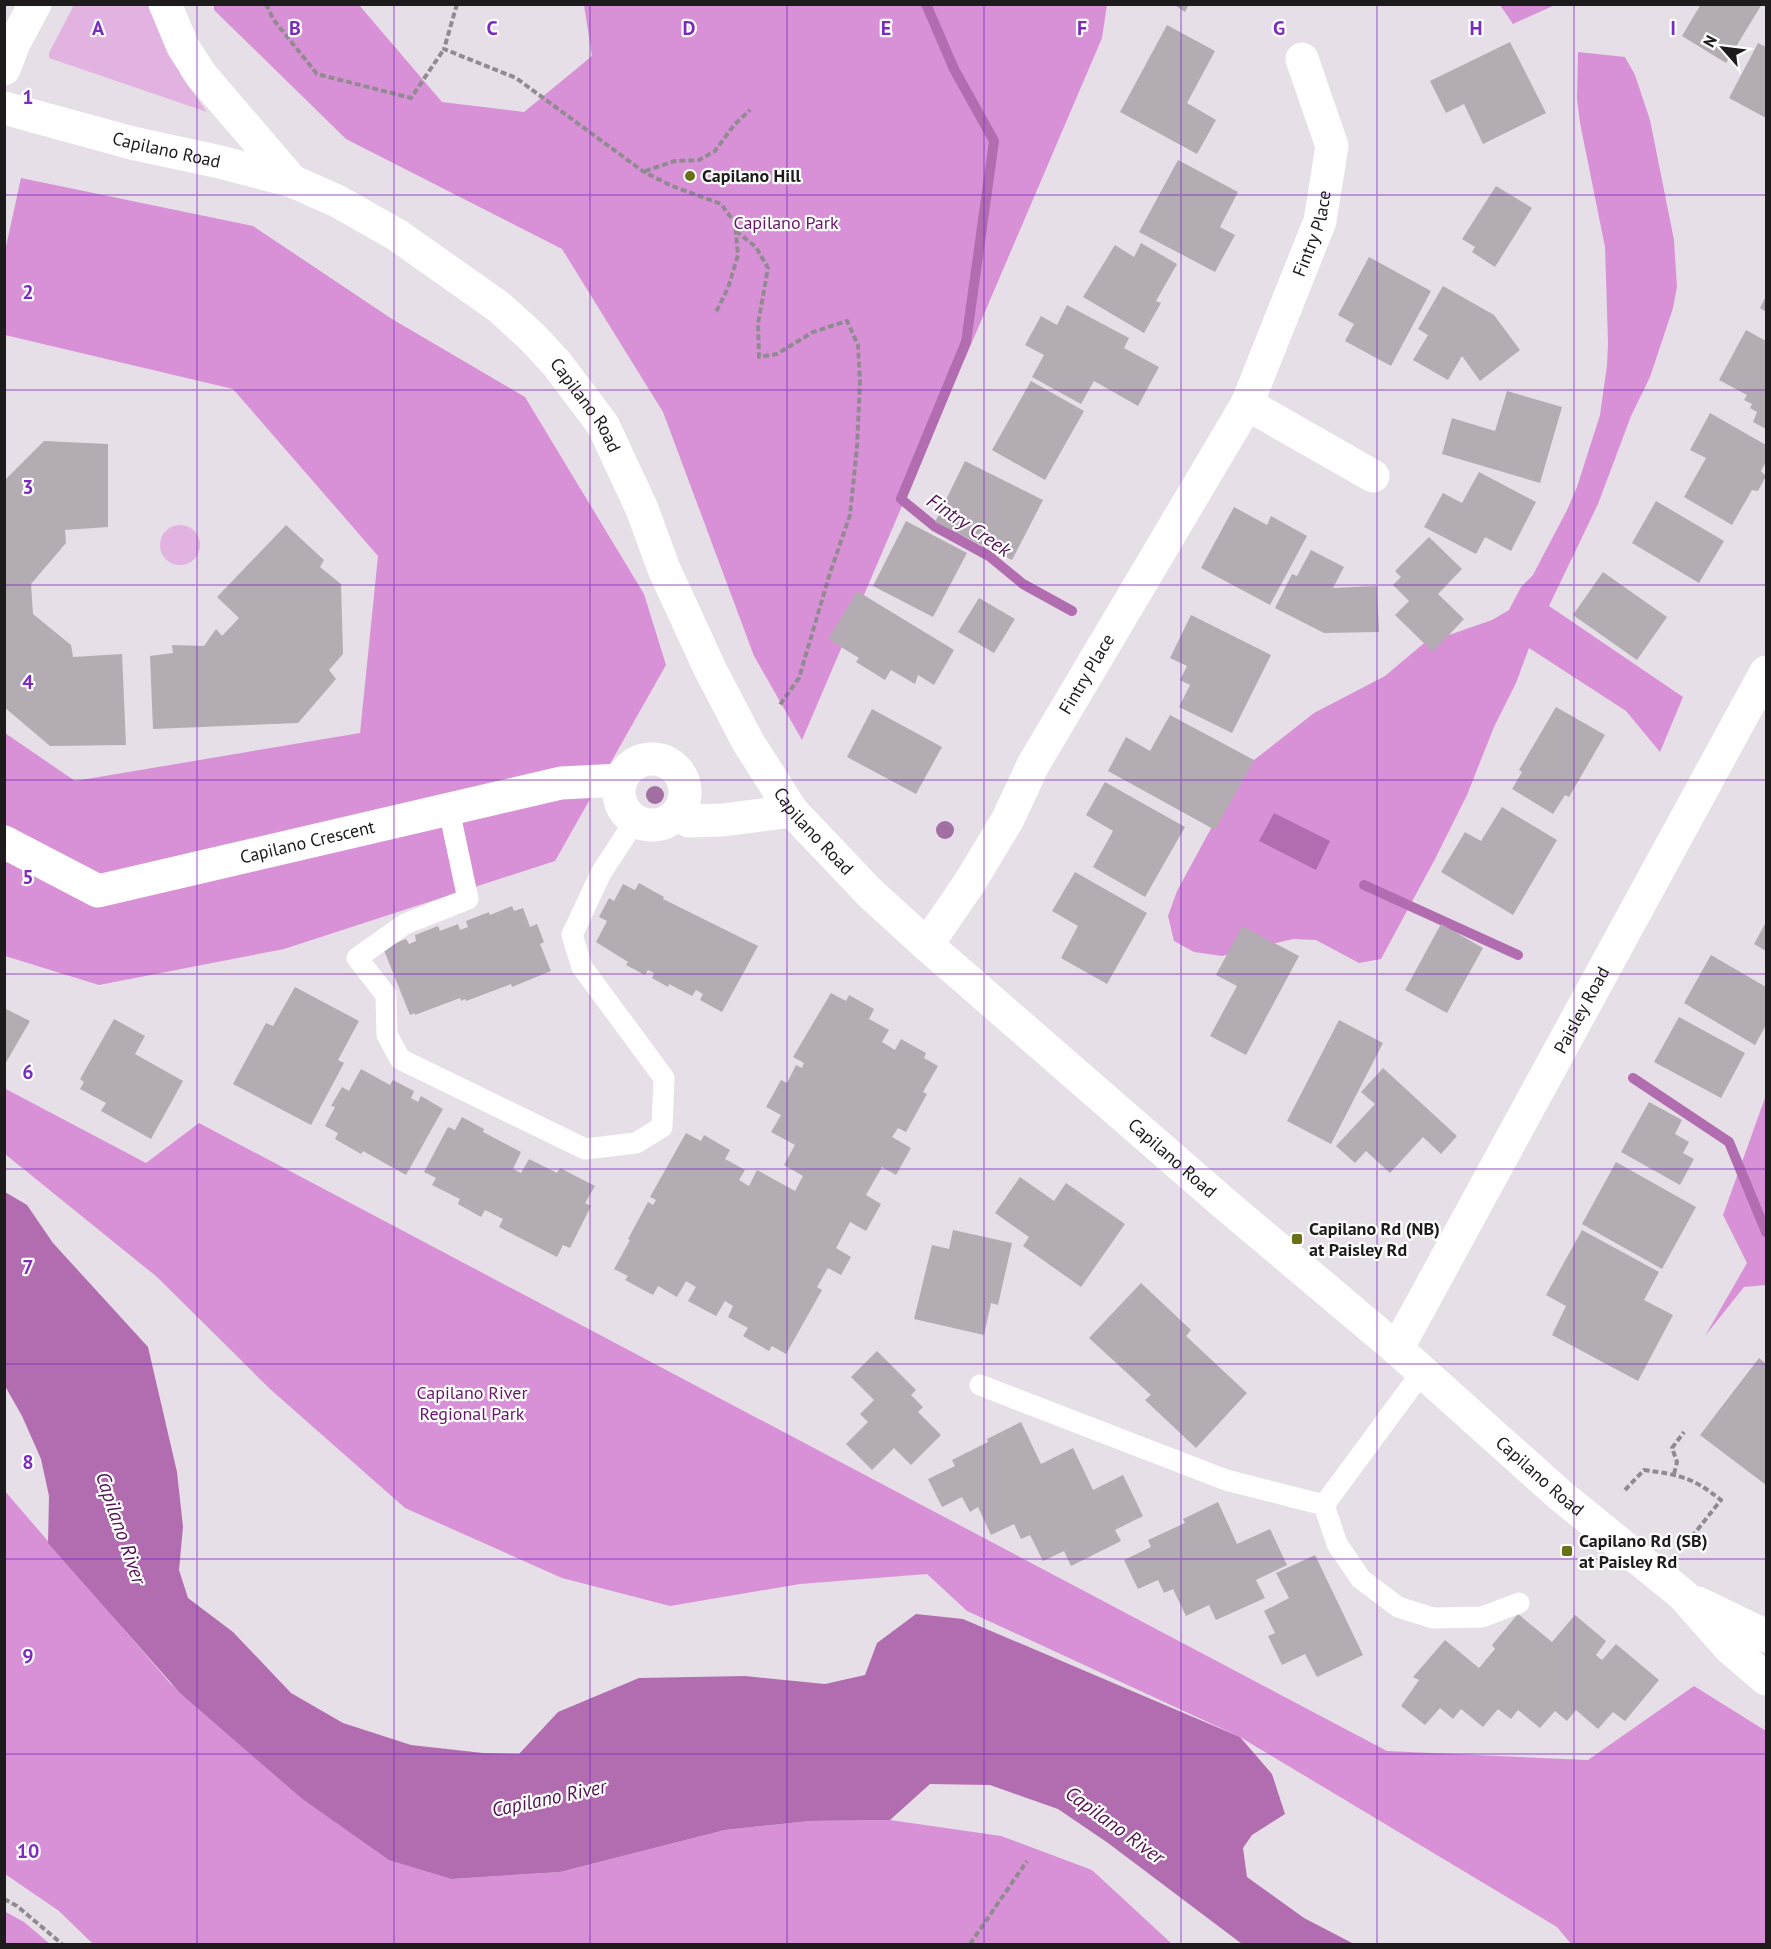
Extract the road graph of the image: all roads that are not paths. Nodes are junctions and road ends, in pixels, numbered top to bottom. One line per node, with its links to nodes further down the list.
1 (35, 4): 4 (main road)
2 (165, 4): 6 (main road)
3 (1302, 59): 7 (main road, Fintry Place)
4 (4, 69)
5 (4, 108): 6 (main road, Capilano Road)
6 (292, 181): 12 (main road, Capilano Road)
7 (1247, 404): 8 (main road); 16 (main road, Fintry Place)
8 (1373, 476)
9 (1767, 672): 17 (main road, Paisley Road)
10 (621, 780): 11 (main road, Capilano Crescent); 13 (main road); 14 (main road)
11 (449, 810): 14 (lane); 15 (main road, Capilano Crescent)
12 (792, 811): 13 (main road); 16 (main road, Capilano Road)
13 (676, 814): 14 (main road)
14 (635, 821)
15 (4, 842)
16 (927, 945): 17 (main road, Capilano Road)
17 (1397, 1349): 18 (main road, Capilano Road)
18 (1422, 1372): 20 (lane); 21 (main road, Capilano Road)
19 (980, 1385): 20 (lane)
20 (1323, 1505): 22 (lane)
21 (1683, 1595): 23 (main road, Capilano Road); 24 (main road, Capilano Road)
22 (1519, 1603)
23 (1767, 1636)
24 (1767, 1679)

